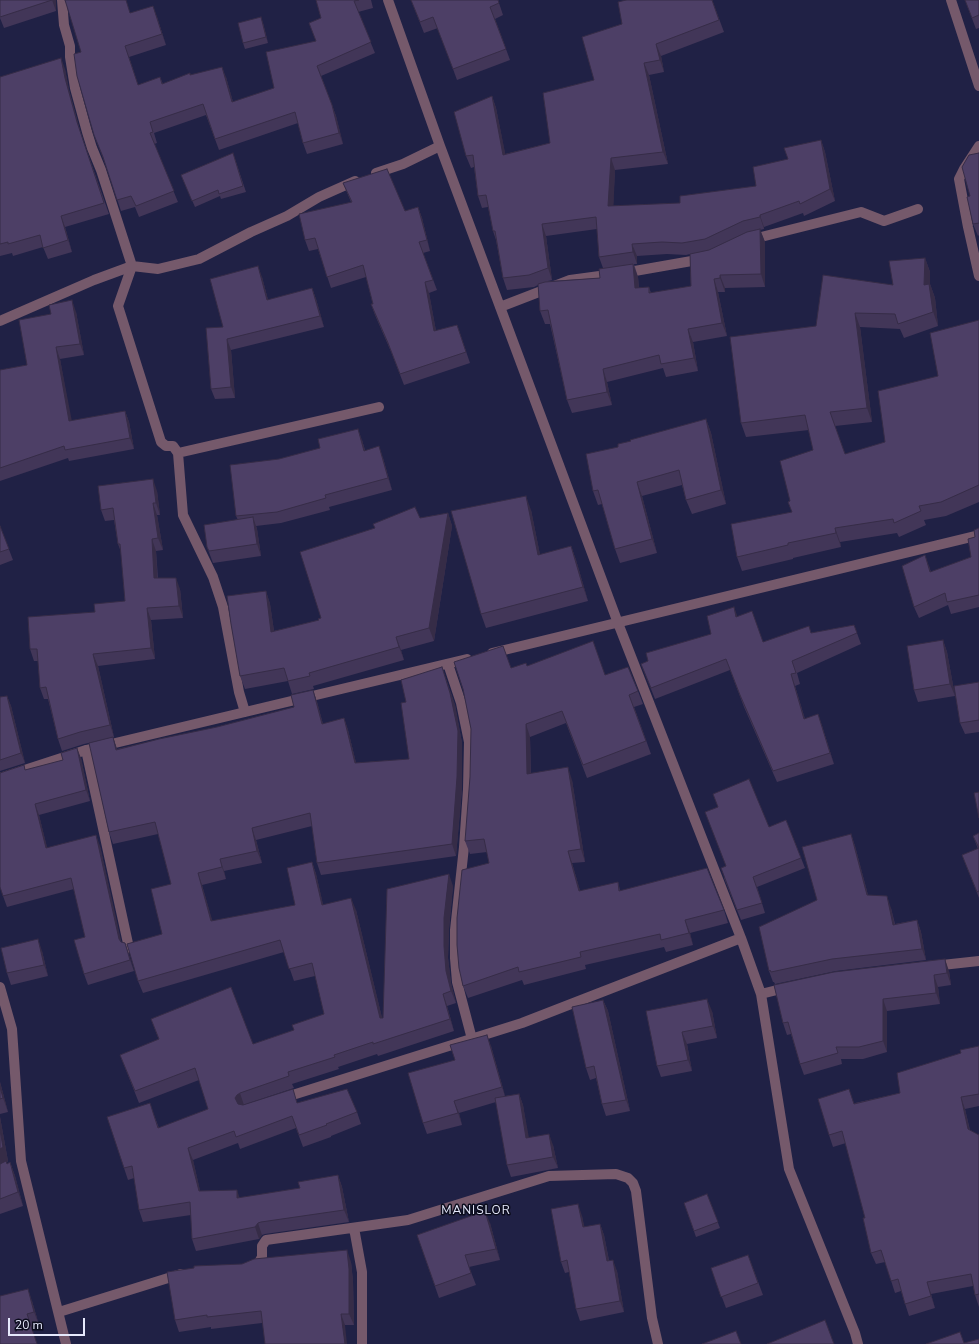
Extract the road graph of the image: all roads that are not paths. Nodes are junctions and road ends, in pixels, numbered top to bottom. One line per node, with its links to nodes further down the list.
1 (62, 0): 11 (street)
2 (388, 0): 6 (street)
3 (951, 0): 4 (street)
4 (977, 71): 5 (street)
5 (979, 86)
6 (440, 146): 11 (street); 13 (street)
7 (979, 146): 12 (street)
8 (918, 209): 9 (street)
9 (737, 245)
10 (711, 257): 13 (street)
11 (132, 266): 14 (street); 16 (street)
12 (979, 276)
13 (500, 307): 18 (street)
14 (0, 321)
15 (379, 408): 16 (street)
16 (178, 453): 20 (street)
17 (979, 535): 18 (street)
18 (618, 622): 19 (street); 23 (street)
19 (448, 664): 20 (street); 30 (street)
20 (245, 712): 21 (street)
21 (86, 750): 22 (street); 24 (street)
22 (0, 778)
23 (741, 938): 29 (street); 30 (street)
24 (129, 948)
25 (979, 962): 26 (street)
26 (922, 967)
27 (800, 984): 29 (street)
28 (0, 987): 32 (street)
29 (762, 994): 41 (street)
30 (472, 1039): 31 (street)
31 (273, 1101)
32 (21, 1161): 33 (street); 37 (street)
33 (11, 1168)
34 (354, 1228): 35 (street); 39 (street); 40 (street)
35 (246, 1269)
36 (188, 1272): 37 (street)
37 (59, 1312): 38 (street)
38 (66, 1344)
39 (362, 1344)
40 (658, 1344)
41 (858, 1344)

